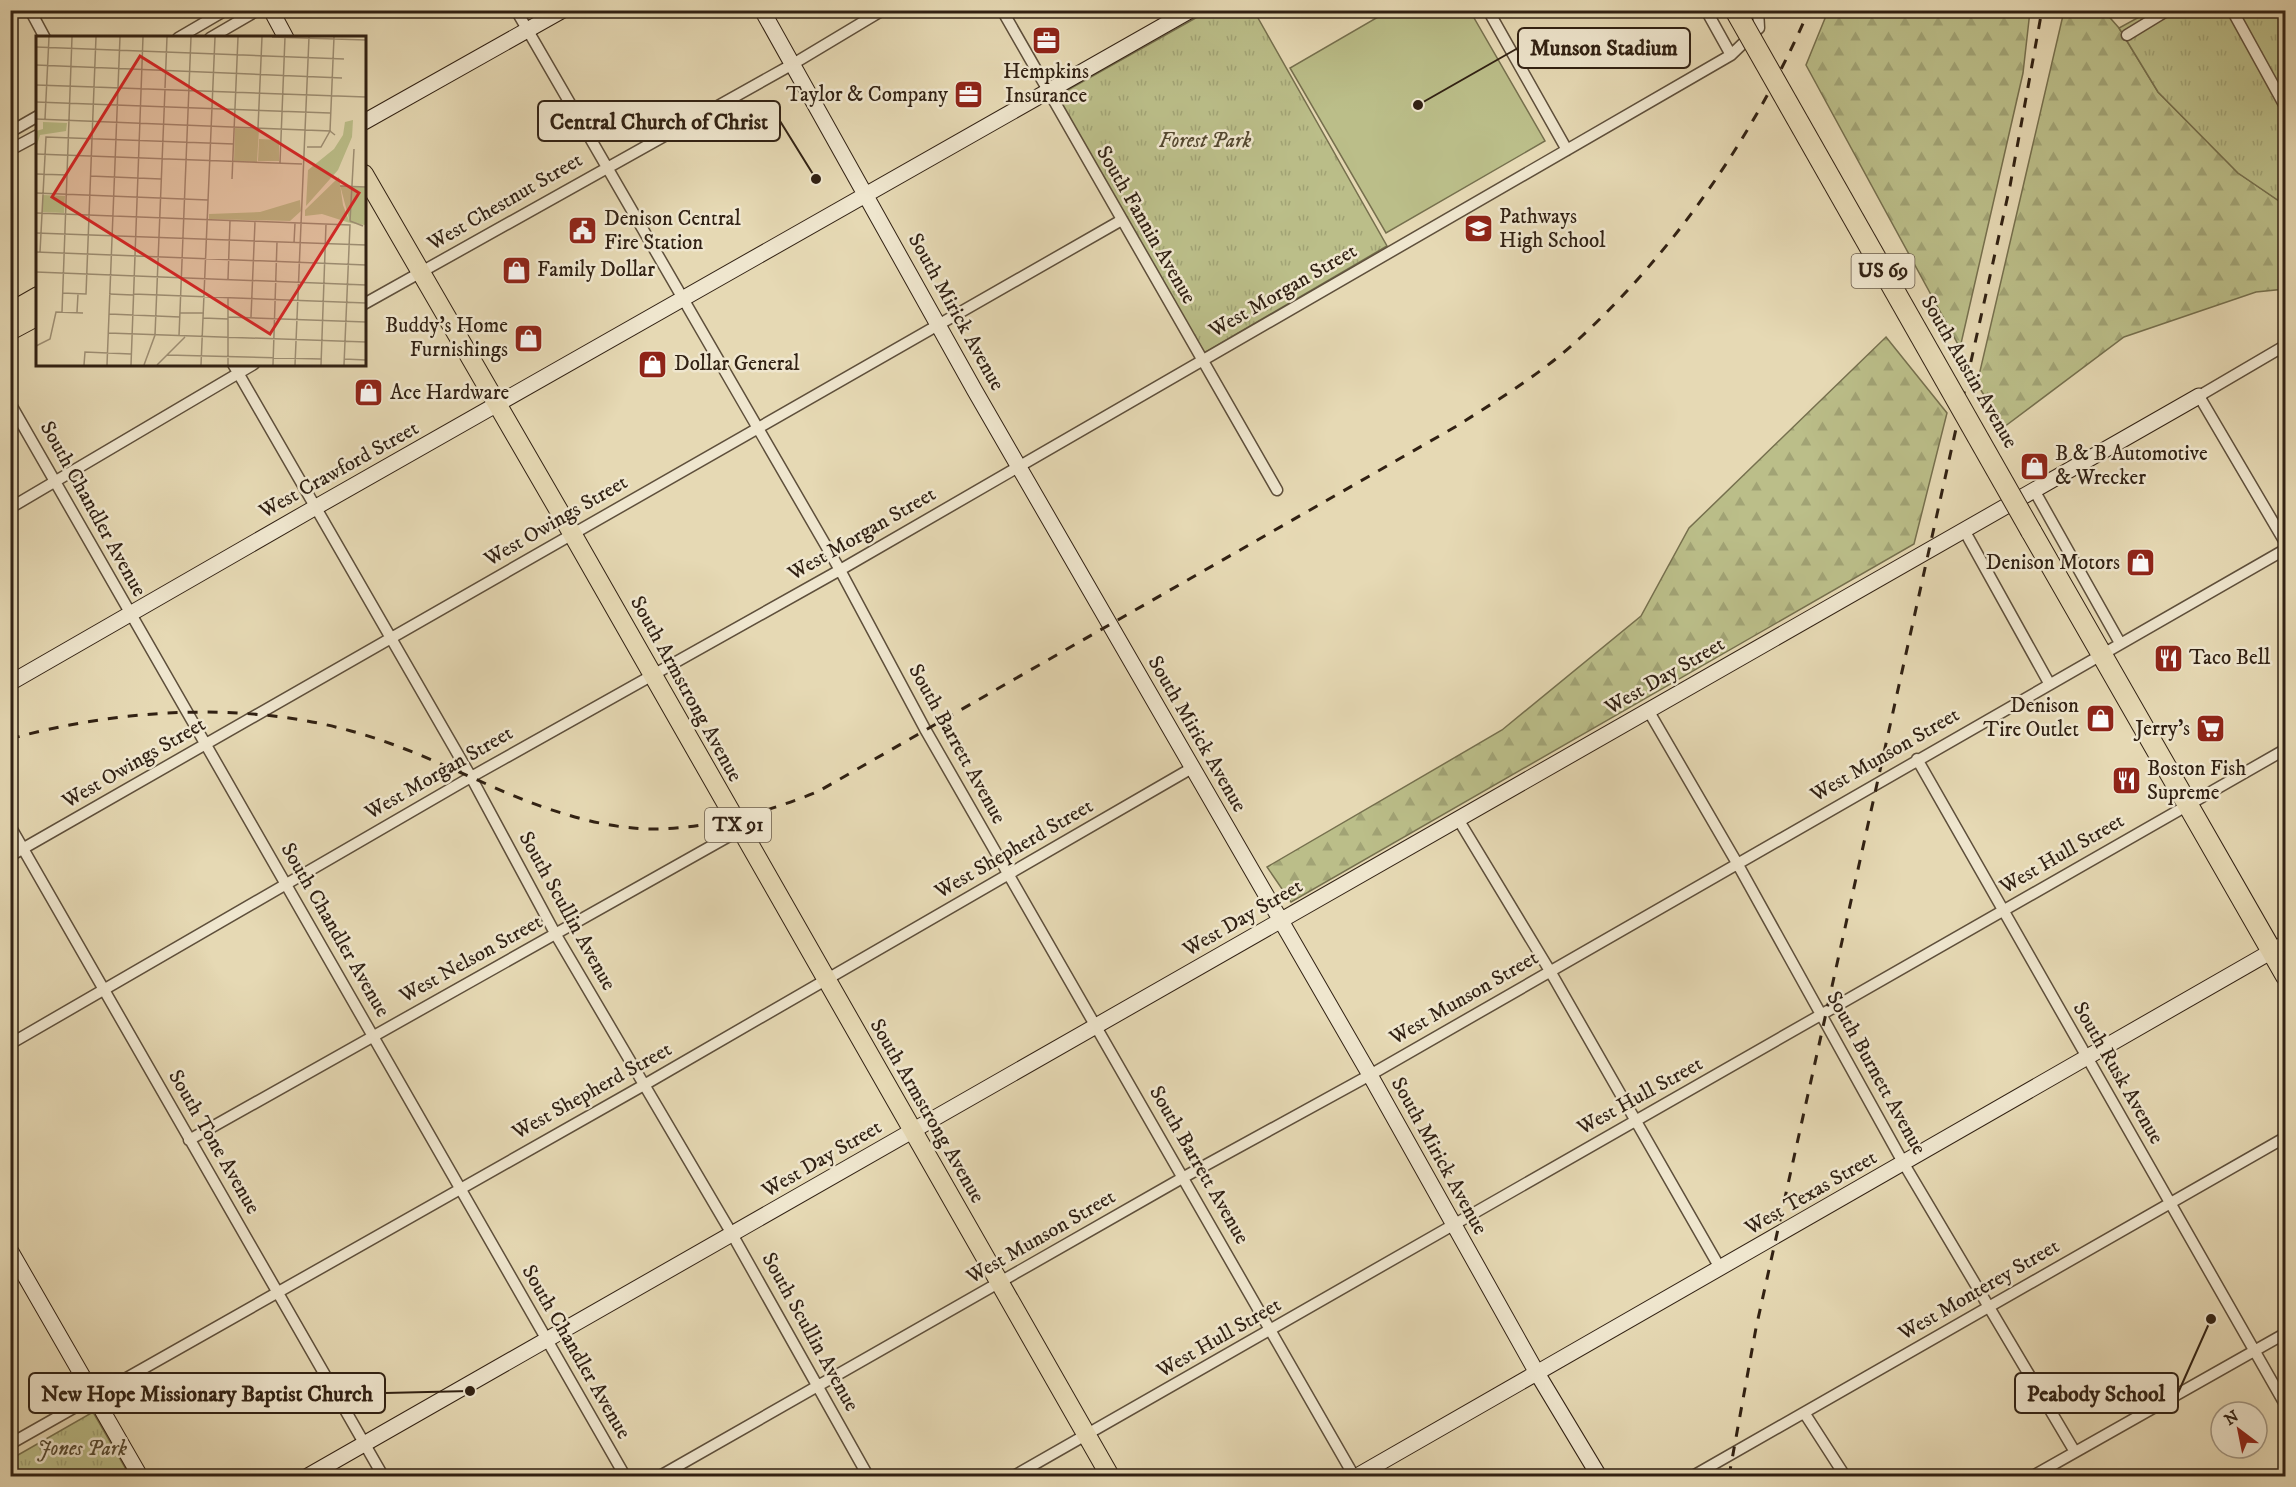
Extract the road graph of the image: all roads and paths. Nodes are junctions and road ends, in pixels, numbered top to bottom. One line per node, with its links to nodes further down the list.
1 (30, 10): 19 (street)
2 (226, 10): 20 (street)
3 (258, 10): 21 (street)
4 (271, 10): 22 (street)
5 (516, 10): 17 (street, South Barrett Avenue)
6 (563, 10): 17 (street)
7 (762, 10): 24 (street, South Mirick Avenue)
8 (883, 10): 24 (street, West Chestnut Street)
9 (1002, 10): 25 (street, South Fannin Avenue)
10 (1191, 10): 25 (street, West Crawford Street)
11 (1488, 10): 32 (street)
12 (1706, 10): 23 (street)
13 (1735, 10): 66 (highway, South Austin Avenue / US 69, bridge)
14 (1758, 10): 23 (street, West Morgan Street)
15 (2168, 10): 18 (street)
16 (2232, 10): 26 (street)
17 (527, 30): 28 (street); 33 (street, South Barrett Avenue)
18 (2127, 35)
19 (44, 36)
20 (181, 36)
21 (213, 36)
22 (285, 36)
23 (1731, 55): 32 (street, West Morgan Street)
24 (793, 64): 33 (street, West Chestnut Street); 35 (street, South Mirick Avenue)
25 (1047, 90): 35 (street, West Crawford Street); 36 (street, South Fannin Avenue)
26 (2286, 108)
27 (36, 117): 29 (street)
28 (366, 121)
29 (10, 132)
30 (36, 136): 31 (street)
31 (10, 150)
32 (1567, 150): 46 (street, West Morgan Street)
33 (606, 167): 37 (street, West Chestnut Street); 39 (street, South Barrett Avenue)
34 (366, 177): 37 (main road, South Armstrong Avenue / TX 91)
35 (866, 194): 39 (street, West Crawford Street); 43 (street, South Mirick Avenue)
36 (1120, 221): 43 (street, West Owings Street); 46 (street, South Fannin Avenue)
37 (421, 273): 40 (street, West Chestnut Street); 50 (main road, South Armstrong Avenue / TX 91)
38 (36, 297): 41 (main road)
39 (684, 297): 50 (street, West Crawford Street); 51 (street, South Barrett Avenue)
40 (366, 303)
41 (10, 312)
42 (36, 317): 44 (main road)
43 (939, 326): 51 (street, West Owings Street); 52 (street, South Mirick Avenue)
44 (10, 331)
45 (2286, 345): 48 (street)
46 (1202, 360): 52 (street, West Morgan Street); 54 (street, South Fannin Avenue)
47 (235, 369): 53 (street); 56 (street, South Scullin Avenue)
48 (2199, 396): 55 (street, West Day Street); 60 (street)
49 (10, 403): 53 (street, South Chandler Avenue)
50 (497, 405): 56 (street, West Crawford Street); 59 (main road, South Armstrong Avenue / TX 91)
51 (757, 430): 59 (street, West Owings Street); 62 (street, South Barrett Avenue)
52 (1018, 466): 62 (street, West Morgan Street); 74 (street, South Mirick Avenue)
53 (56, 482): 57 (street); 63 (street, South Chandler Avenue)
54 (1276, 490)
55 (2034, 490): 58 (street, West Day Street); 65 (street)
56 (316, 507): 63 (street, West Crawford Street); 64 (street, South Scullin Avenue)
57 (10, 508)
58 (1964, 530): 69 (street); 70 (street, West Day Street)
59 (573, 535): 64 (street, West Owings Street); 67 (main road, South Armstrong Avenue / TX 91)
60 (2286, 544)
61 (2286, 549): 65 (street, West Munson Street)
62 (840, 570): 67 (street, West Morgan Street); 83 (street, South Barrett Avenue)
63 (130, 615): 68 (street, West Crawford Street); 71 (street, South Chandler Avenue)
64 (390, 637): 71 (street, West Owings Street); 75 (street, South Scullin Avenue)
65 (2120, 643): 66 (street, West Munson Street)
66 (2101, 654): 69 (street, West Munson Street); 76 (highway, South Austin Avenue / US 69)
67 (653, 675): 75 (street, West Morgan Street); 79 (main road, South Armstrong Avenue / TX 91)
68 (10, 683)
69 (2049, 683): 73 (street, West Munson Street)
70 (1648, 710): 77 (street, West Day Street); 82 (street, South Burnett Avenue)
71 (208, 744): 80 (street, West Owings Street); 84 (street, South Chandler Avenue)
72 (2286, 749): 76 (street, West Hull Street)
73 (1917, 759): 82 (street, West Munson Street); 85 (street, South Rusk Avenue)
74 (1192, 768): 83 (street, West Shepherd Street); 86 (street, South Mirick Avenue)
75 (471, 777): 84 (street, West Morgan Street); 87 (street, South Scullin Avenue)
76 (2187, 805): 85 (street, West Hull Street); 88 (highway, South Austin Avenue / US 69)
77 (1458, 819): 86 (street, West Day Street); 89 (street)
78 (10, 826): 80 (street, South Tone Avenue)
79 (740, 830): 87 (street, West Nelson Street); 91 (main road, South Armstrong Avenue / TX 91)
80 (24, 849): 81 (street, West Owings Street); 92 (street, South Tone Avenue)
81 (10, 856)
82 (1737, 863): 89 (street, West Munson Street); 93 (street, South Burnett Avenue)
83 (1009, 875): 91 (street, West Shepherd Street); 94 (street, South Barrett Avenue)
84 (286, 884): 92 (street, West Morgan Street); 95 (street, South Chandler Avenue)
85 (2002, 911): 93 (street, West Hull Street); 97 (street, South Rusk Avenue)
86 (1280, 921): 94 (street, West Day Street); 98 (street, South Mirick Avenue)
87 (556, 935): 95 (street, West Nelson Street); 99 (street, South Scullin Avenue)
88 (2278, 947): 90 (highway, South Austin Avenue / US 69); 97 (street, West Texas Street)
89 (1550, 971): 98 (street, West Munson Street); 100 (street)
90 (2286, 976)
91 (826, 980): 99 (street, West Shepherd Street); 101 (main road, South Armstrong Avenue / TX 91)
92 (104, 991): 96 (street, West Morgan Street); 103 (street, South Tone Avenue)
93 (1821, 1017): 100 (street, West Hull Street); 104 (street, South Burnett Avenue)
94 (1096, 1027): 101 (street, West Day Street); 105 (street, South Barrett Avenue)
95 (372, 1036): 103 (street, West Nelson Street); 106 (street, South Chandler Avenue)
96 (10, 1044)
97 (2088, 1058): 104 (street, West Texas Street); 107 (street, South Rusk Avenue)
98 (1370, 1075): 105 (street, West Munson Street); 108 (street, South Mirick Avenue)
99 (644, 1084): 106 (street, West Shepherd Street); 109 (street, South Scullin Avenue)
100 (1635, 1120): 108 (street, West Hull Street); 111 (street)
101 (914, 1131): 109 (street, West Day Street); 112 (main road, South Armstrong Avenue / TX 91)
102 (2286, 1137): 107 (street, West Monterey Street)
103 (189, 1140): 113 (street, South Tone Avenue)
104 (1904, 1164): 111 (street, West Texas Street); 114 (street, South Burnett Avenue)
105 (1184, 1177): 112 (street, West Munson Street); 115 (street, South Barrett Avenue)
106 (460, 1188): 113 (street, West Shepherd Street); 117 (street, South Chandler Avenue)
107 (2170, 1203): 114 (street, West Monterey Street); 118 (street, South Rusk Avenue)
108 (1454, 1223): 115 (street, West Hull Street); 119 (street, South Mirick Avenue)
109 (732, 1234): 117 (street, West Day Street); 120 (street, South Scullin Avenue)
110 (10, 1250): 121 (street)
111 (1720, 1268): 119 (street, West Texas Street)
112 (999, 1283): 120 (street, West Munson Street); 124 (main road, South Armstrong Avenue / TX 91)
113 (279, 1292): 121 (street, West Shepherd Street); 126 (street, South Tone Avenue)
114 (1989, 1306): 123 (street, West Monterey Street); 127 (street, South Burnett Avenue)
115 (1271, 1330): 124 (street, West Hull Street); 136 (street, South Barrett Avenue)
116 (2286, 1333): 118 (street)
117 (547, 1340): 126 (street, West Day Street); 131 (street, South Chandler Avenue)
118 (2254, 1351): 122 (street, South Rusk Avenue); 127 (street)
119 (1537, 1373): 136 (street, West Texas Street); 137 (street, South Mirick Avenue)
120 (818, 1387): 132 (street, West Munson Street); 133 (street, South Scullin Avenue)
121 (94, 1396): 125 (street, West Shepherd Street); 128 (street)
122 (2286, 1406)
123 (1805, 1414): 138 (street, West Monterey Street); 139 (street)
124 (1087, 1435): 134 (street, West Hull Street); 135 (main road, South Armstrong Avenue / TX 91)
125 (10, 1444)
126 (365, 1444): 129 (street, West Day Street); 130 (street, South Tone Avenue)
127 (2075, 1452): 140 (street)
128 (140, 1476)
129 (308, 1476)
130 (383, 1476)
131 (625, 1476)
132 (660, 1476)
133 (868, 1476)
134 (1014, 1476)
135 (1110, 1476)
136 (1356, 1476)
137 (1599, 1476)
138 (1693, 1476)
139 (1845, 1476)
140 (2032, 1476)

